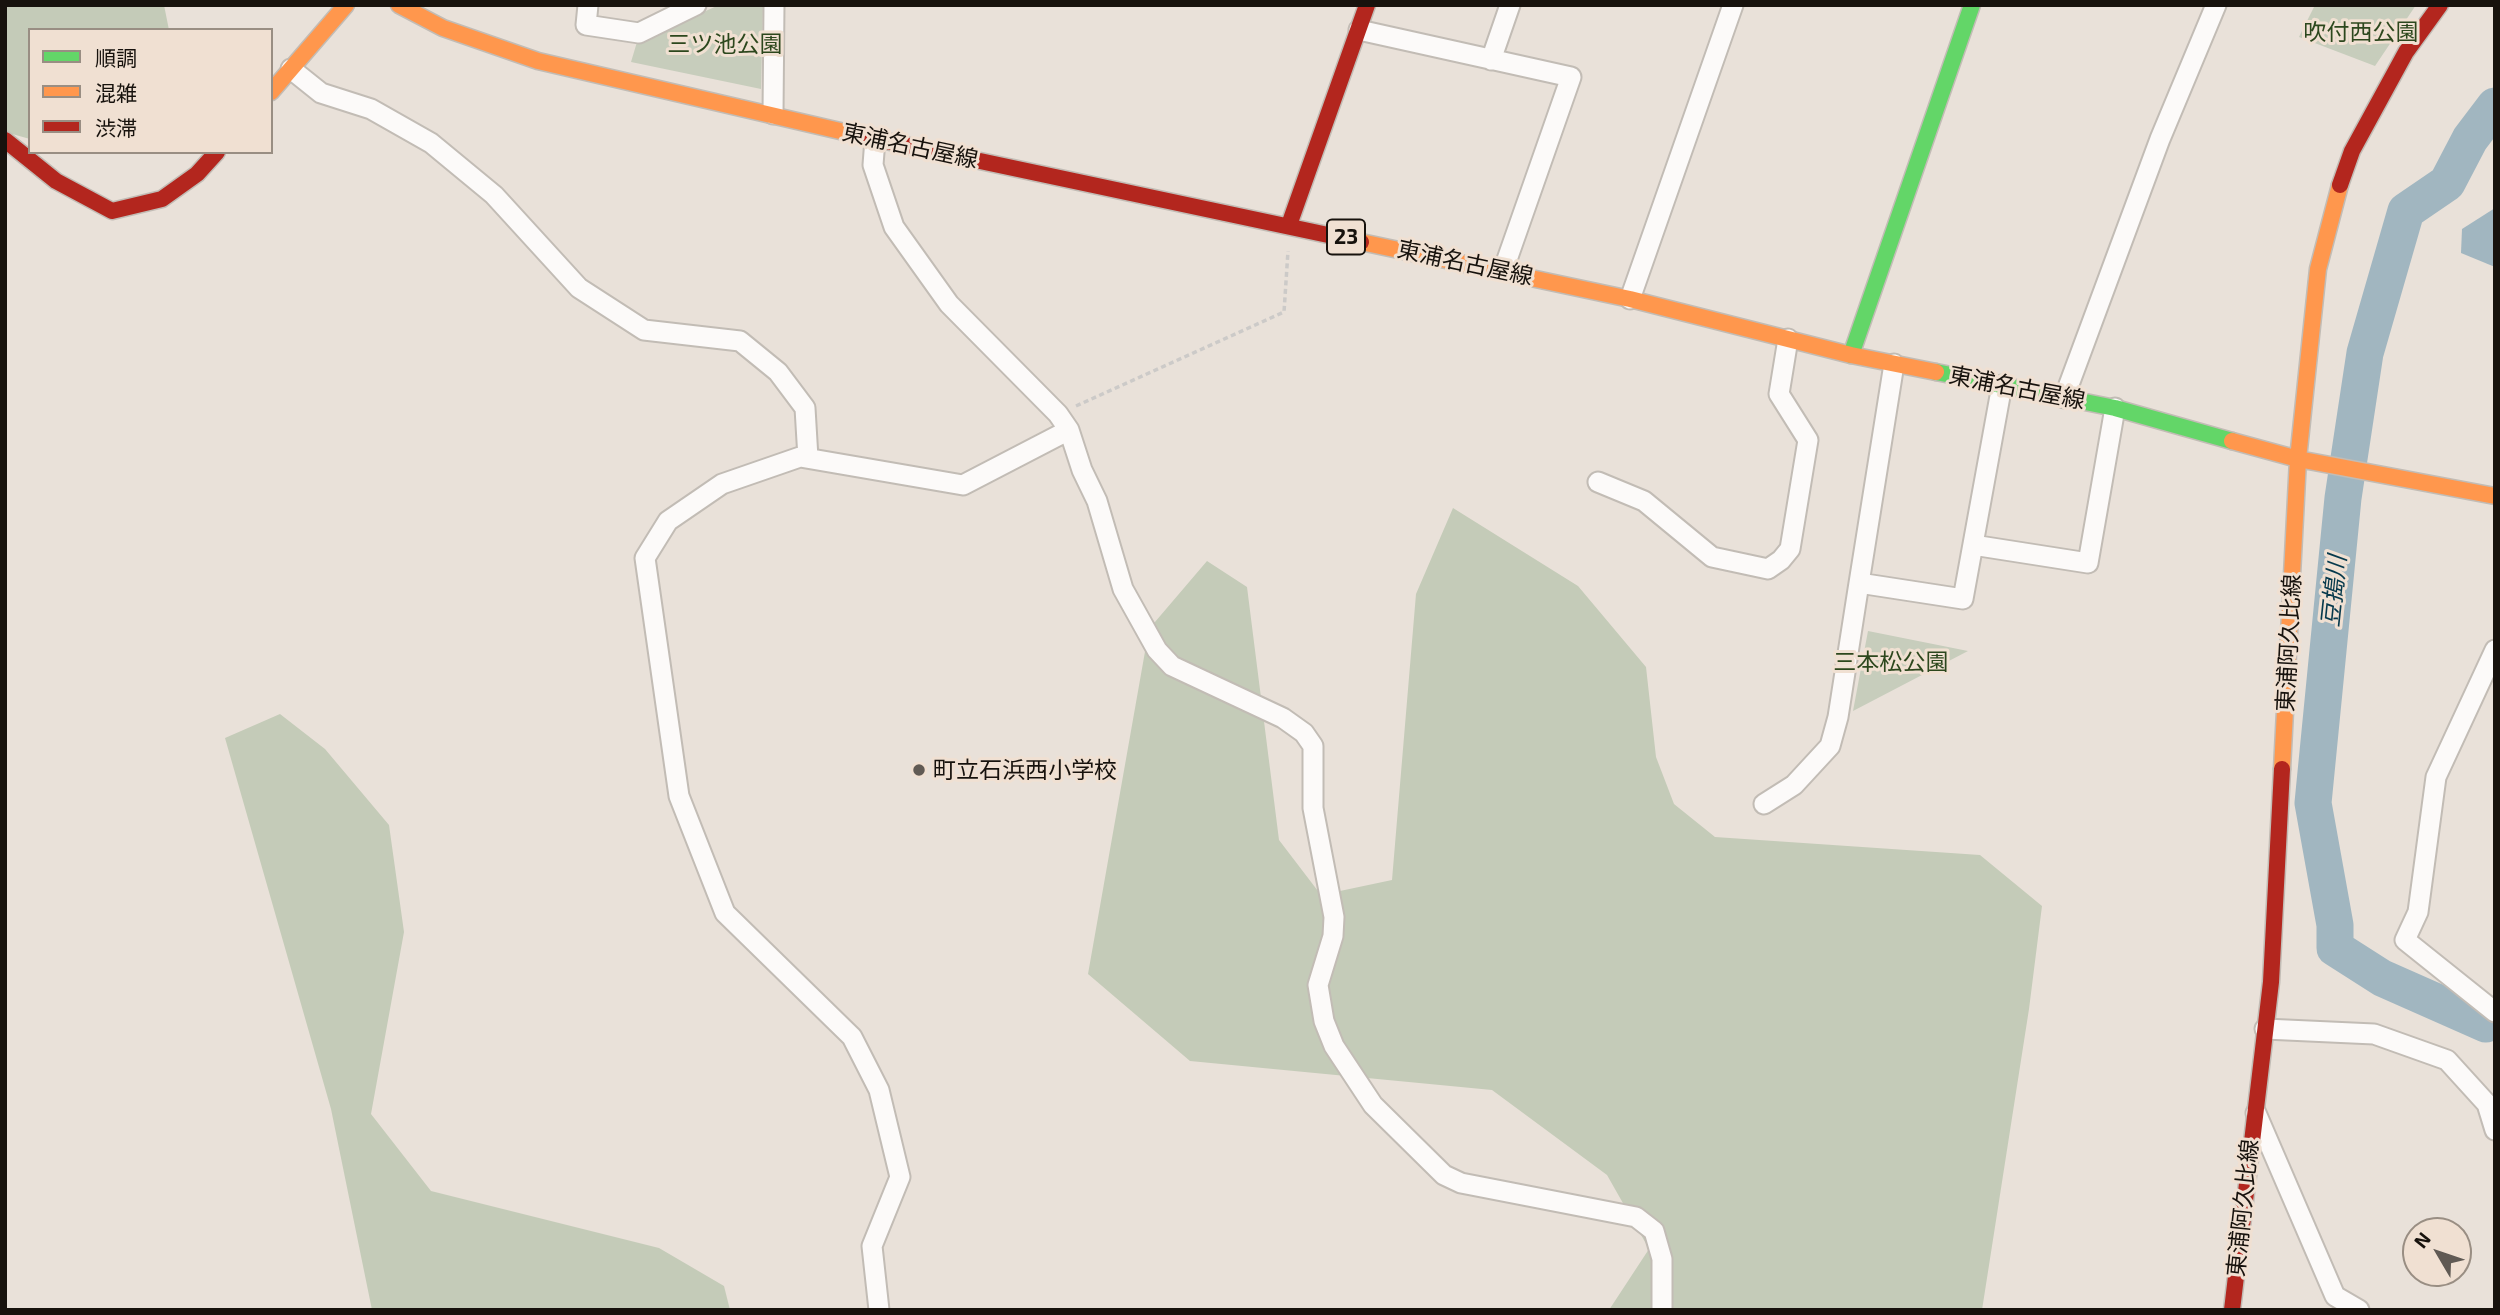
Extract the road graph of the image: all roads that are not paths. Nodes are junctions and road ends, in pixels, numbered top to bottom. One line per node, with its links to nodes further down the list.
1 (346, 5): 14 (main road)
2 (399, 5): 16 (main road, 東浦名古屋線 / 23)
3 (588, 5): 4 (street)
4 (696, 5)
5 (774, 5): 16 (street)
6 (1367, 5): 12 (main road)
7 (1510, 5): 13 (street)
8 (1733, 5): 22 (street)
9 (1972, 5): 24 (main road)
10 (2216, 5): 27 (street)
11 (2440, 5): 31 (main road, 東浦阿久比線)
12 (1359, 30): 13 (street); 20 (main road)
13 (1491, 60): 21 (street)
14 (291, 69): 15 (main road); 30 (street)
15 (273, 90)
16 (774, 114): 17 (main road, 東浦名古屋線 / 23)
17 (875, 139): 20 (main road, 東浦名古屋線 / 23); 29 (street)
18 (5, 140): 19 (main road)
19 (215, 154)
20 (1289, 225): 21 (main road, 東浦名古屋線 / 23)
21 (1503, 271): 22 (main road, 東浦名古屋線 / 23)
22 (1630, 299): 23 (main road, 東浦名古屋線 / 23)
23 (1788, 339): 24 (main road, 東浦名古屋線 / 23); 32 (street)
24 (1852, 355): 25 (main road, 東浦名古屋線 / 23)
25 (1894, 364): 26 (main road, 東浦名古屋線 / 23); 35 (street)
26 (2002, 385): 27 (main road, 東浦名古屋線 / 23); 34 (street)
27 (2064, 398): 28 (main road, 東浦名古屋線 / 23)
28 (2115, 408): 31 (main road, 東浦名古屋線 / 23); 34 (street)
29 (1064, 422): 30 (street); 43 (street)
30 (808, 458): 42 (street)
31 (2298, 459): 33 (main road, 東浦名古屋線 / 23); 39 (main road, 東浦阿久比線)
32 (1598, 482)
33 (2495, 496)
34 (1973, 545): 35 (street)
35 (1859, 583): 37 (street)
36 (2494, 655): 38 (street)
37 (1765, 804)
38 (2495, 1012)
39 (2265, 1028): 40 (main road, 東浦阿久比線); 41 (street)
40 (2254, 1108): 44 (main road, 東浦阿久比線); 45 (street)
41 (2495, 1130)
42 (879, 1310)
43 (1662, 1310)
44 (2232, 1310)
45 (2359, 1310)

